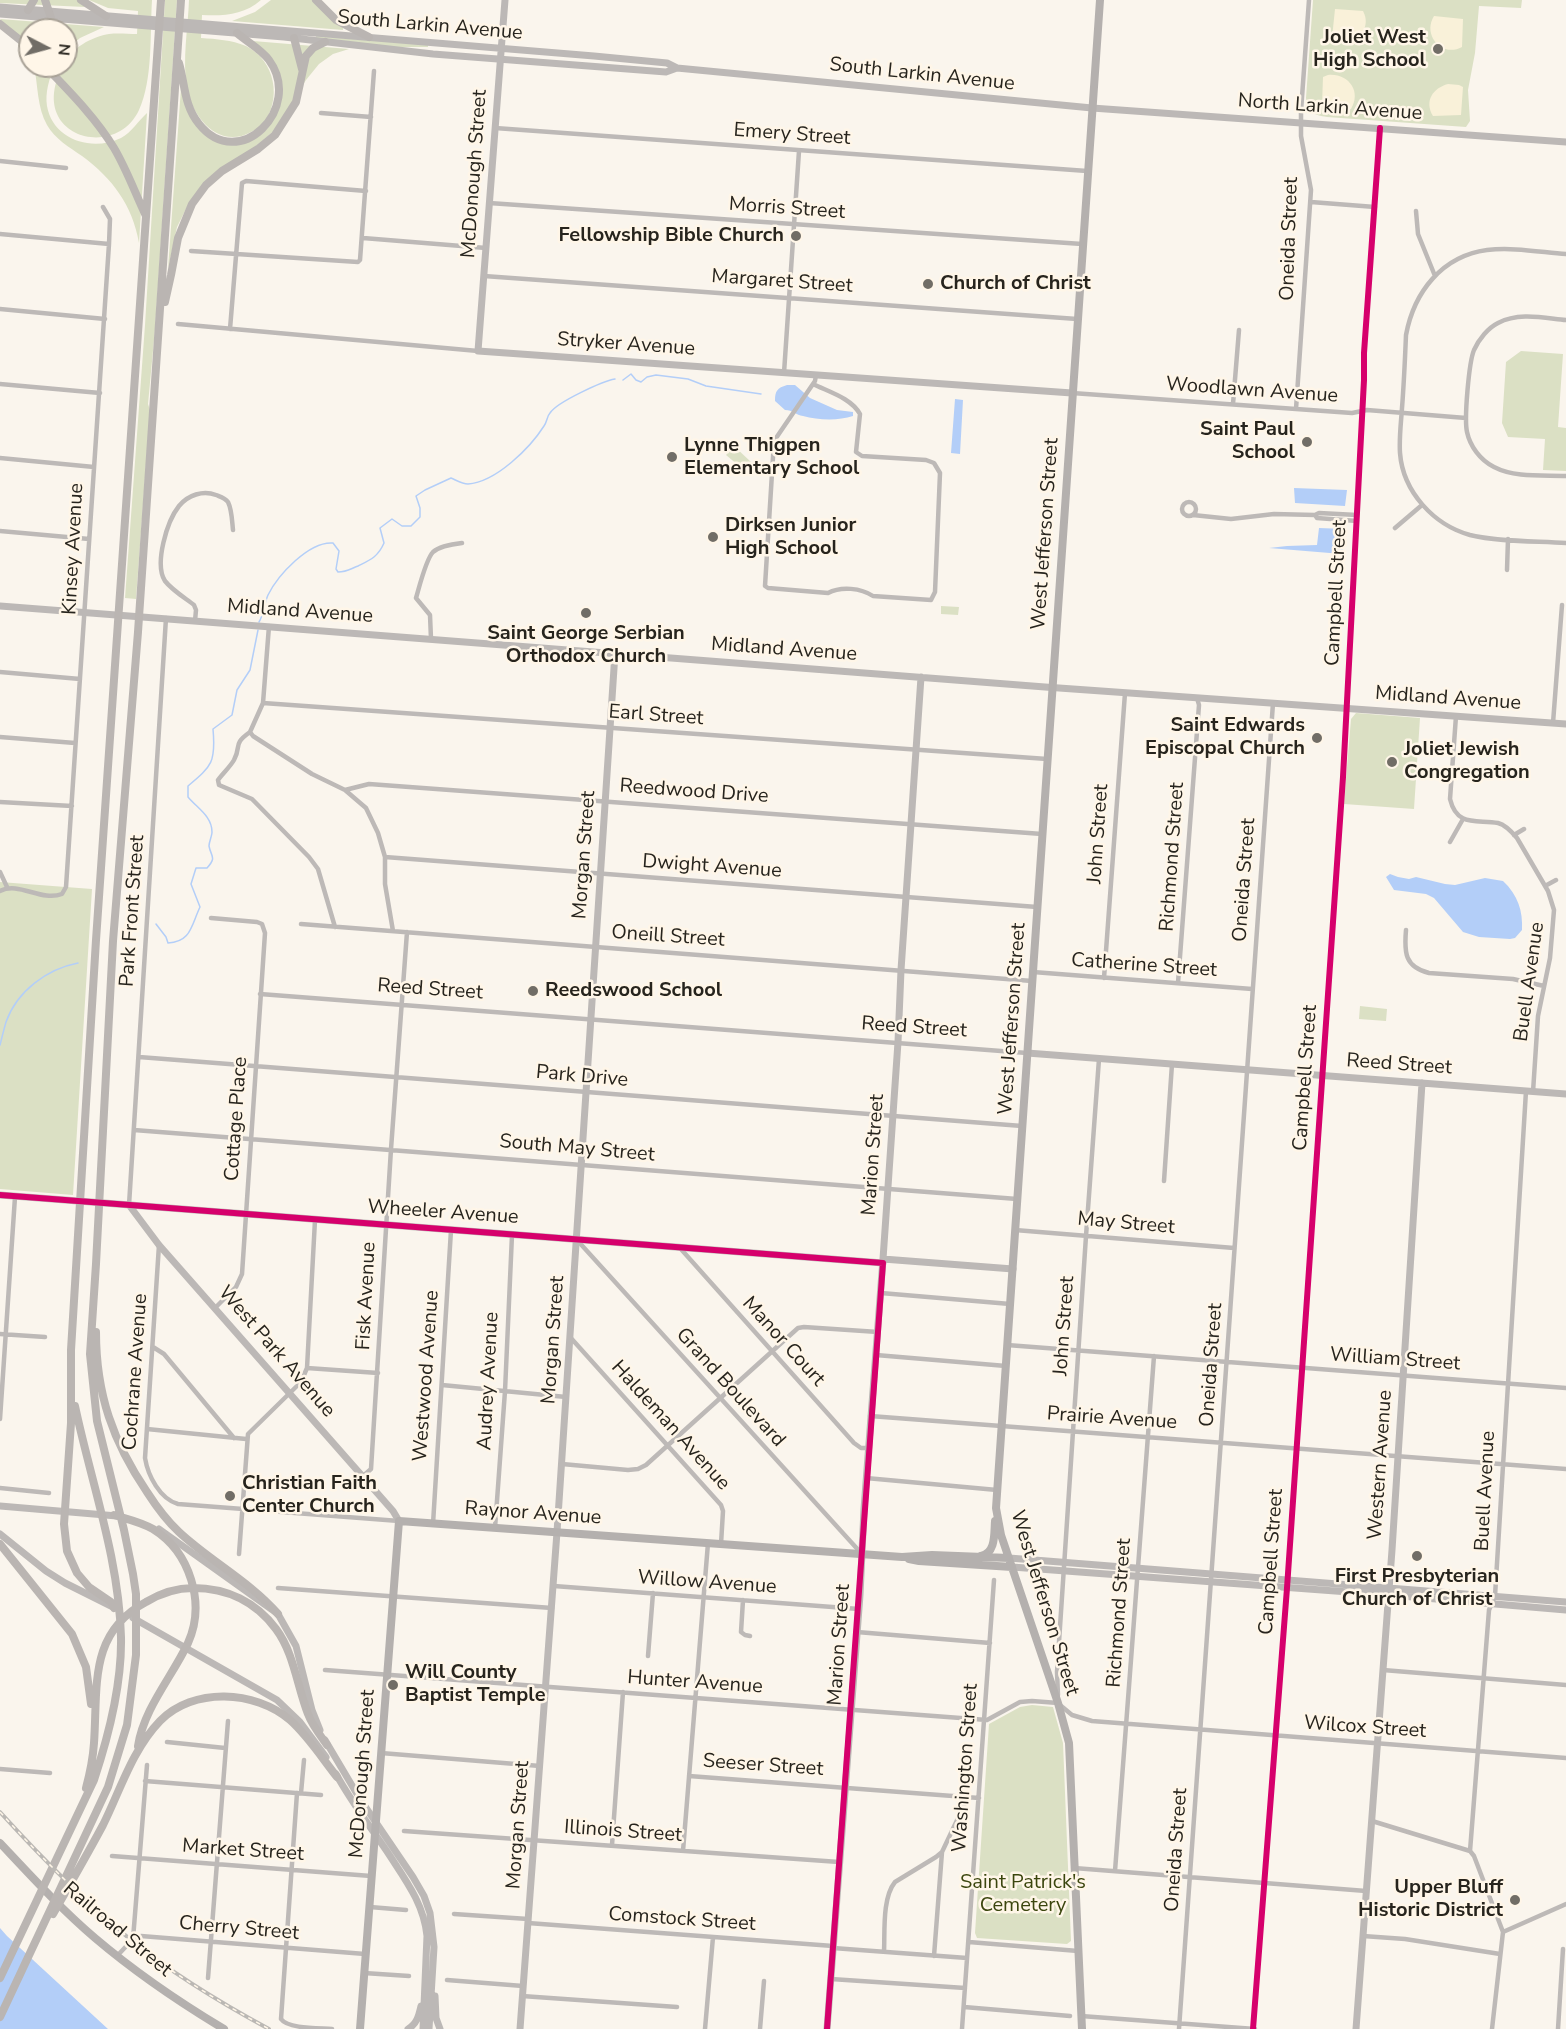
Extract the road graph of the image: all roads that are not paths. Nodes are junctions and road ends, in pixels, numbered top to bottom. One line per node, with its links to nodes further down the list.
1 (34, 0): 11 (highway)
2 (45, 0): 13 (highway)
3 (81, 0): 14 (highway)
4 (161, 0): 47 (highway)
5 (181, 0): 24 (highway)
6 (316, 0): 19 (highway)
7 (505, 0): 23 (street, McDonough Street)
8 (1100, 0): 30 (main road, West Jefferson Street)
9 (1309, 0): 33 (street, Oneida Street)
10 (0, 7): 11 (street, South Larkin Avenue)
11 (28, 10): 13 (street, South Larkin Avenue)
12 (0, 14): 13 (street, South Larkin Avenue)
13 (50, 15): 14 (street, South Larkin Avenue); 15 (street, South Larkin Avenue)
14 (106, 16): 15 (street, South Larkin Avenue)
15 (135, 22): 17 (street, South Larkin Avenue)
16 (0, 24): 20 (highway)
17 (200, 27): 18 (street, South Larkin Avenue); 19 (street, South Larkin Avenue)
18 (237, 33): 21 (street, South Larkin Avenue); 24 (highway)
19 (369, 37): 23 (street, South Larkin Avenue)
20 (18, 38)
21 (294, 38): 22 (street, South Larkin Avenue); 27 (highway)
22 (325, 42): 25 (street, South Larkin Avenue); 27 (highway)
23 (501, 48): 25 (street, McDonough Street); 26 (street, South Larkin Avenue)
24 (177, 56): 64 (highway)
25 (500, 60): 26 (street, South Larkin Avenue); 34 (street, McDonough Street)
26 (677, 68): 30 (street, South Larkin Avenue)
27 (302, 69): 64 (highway)
28 (374, 71): 32 (street)
29 (56, 78): 47 (highway)
30 (1092, 108): 33 (street, North Larkin Avenue); 40 (main road, West Jefferson Street)
31 (321, 113): 32 (street)
32 (371, 117): 41 (street)
33 (1301, 123): 35 (street, North Larkin Avenue); 42 (street, Oneida Street)
34 (495, 128): 37 (street, Emery Street); 43 (street, McDonough Street)
35 (1380, 128): 36 (street, North Larkin Avenue); 45 (street, Campbell Street)
36 (1566, 142)
37 (799, 151): 40 (street, Emery Street); 48 (street)
38 (0, 161): 39 (street)
39 (66, 168)
40 (1087, 171): 52 (main road, West Jefferson Street)
41 (366, 190): 50 (street); 55 (street)
42 (1311, 202): 45 (street); 76 (street, Oneida Street)
43 (489, 203): 48 (street, Morris Street); 53 (street, McDonough Street)
44 (104, 207): 51 (street, Kinsey Avenue)
45 (1375, 207): 77 (street, Campbell Street)
46 (1416, 211): 58 (street)
47 (146, 218): 216 (highway)
48 (794, 225): 52 (street, Morris Street); 59 (street)
49 (0, 234): 51 (street)
50 (363, 238): 53 (street); 55 (street)
51 (109, 244): 62 (street, Kinsey Avenue)
52 (1082, 244): 61 (main road, West Jefferson Street)
53 (486, 248): 57 (street, McDonough Street)
54 (191, 250): 55 (street)
55 (236, 253): 66 (street)
56 (1566, 254): 58 (street)
57 (484, 276): 59 (street, Margaret Street); 68 (street, McDonough Street)
58 (1435, 276): 78 (street)
59 (789, 298): 61 (street, Margaret Street); 69 (street)
60 (0, 309): 62 (street)
61 (1077, 318): 74 (main road, West Jefferson Street)
62 (105, 319): 73 (street, Kinsey Avenue)
63 (1566, 320): 79 (street)
64 (159, 322): 192 (highway)
65 (178, 324): 66 (street, Stryker Avenue)
66 (230, 329): 68 (street, Stryker Avenue)
67 (1239, 330): 75 (street)
68 (478, 351): 69 (street, Stryker Avenue)
69 (784, 373): 70 (street, Stryker Avenue)
70 (816, 375): 72 (street); 74 (street, Stryker Avenue)
71 (0, 384): 73 (street)
72 (813, 384): 72 (street)
73 (100, 393): 81 (street, Kinsey Avenue)
74 (1072, 393): 75 (street, Woodlawn Avenue); 105 (main road, West Jefferson Street)
75 (1233, 404): 76 (street, Woodlawn Avenue)
76 (1296, 409): 77 (street, Woodlawn Avenue)
77 (1362, 411): 78 (street, Woodlawn Avenue); 85 (street, Campbell Street)
78 (1402, 412): 79 (street, Woodlawn Avenue); 83 (street)
79 (1466, 418): 82 (street)
80 (0, 458): 81 (street)
81 (94, 467): 89 (street, Kinsey Avenue)
82 (1566, 476)
83 (1422, 505): 86 (street); 90 (street)
84 (1193, 515): 85 (street)
85 (1357, 518): 110 (street, Campbell Street)
86 (1395, 528)
87 (233, 530): 98 (street)
88 (0, 531): 89 (street)
89 (89, 539): 96 (street, Kinsey Avenue)
90 (1508, 539): 92 (street); 93 (street)
91 (462, 543): 100 (street)
92 (1566, 543)
93 (1507, 570)
94 (1562, 605): 112 (street)
95 (0, 606): 96 (street, Midland Avenue)
96 (86, 612): 97 (street, Midland Avenue); 104 (street, Kinsey Avenue)
97 (166, 618): 98 (street, Midland Avenue); 157 (street, Park Front Street)
98 (195, 621): 99 (street, Midland Avenue)
99 (269, 626): 100 (street, Midland Avenue); 108 (street)
100 (431, 639): 101 (street, Midland Avenue)
101 (615, 653): 103 (street, Midland Avenue); 114 (street, Morgan Street)
102 (0, 672): 104 (street)
103 (921, 677): 105 (street, Midland Avenue); 118 (street, Marion Street)
104 (80, 679): 117 (street, Kinsey Avenue)
105 (1052, 687): 106 (street, Midland Avenue); 119 (main road, West Jefferson Street)
106 (1125, 693): 107 (street, Midland Avenue); 148 (street, John Street)
107 (1197, 698): 109 (street, Midland Avenue); 149 (street, Richmond Street)
108 (263, 703): 114 (street, Earl Street); 115 (street)
109 (1273, 704): 110 (street, Midland Avenue); 151 (street, Oneida Street)
110 (1347, 708): 111 (street, Midland Avenue); 162 (street, Campbell Street)
111 (1456, 716): 112 (street, Midland Avenue); 124 (street)
112 (1553, 723): 113 (street, Midland Avenue)
113 (1566, 724)
114 (610, 728): 118 (street, Earl Street); 121 (street, Morgan Street)
115 (250, 732): 120 (street); 141 (street)
116 (0, 737): 117 (street)
117 (75, 743): 123 (street, Kinsey Avenue)
118 (916, 750): 119 (street, Earl Street); 125 (street, Marion Street)
119 (1047, 759): 127 (main road, West Jefferson Street)
120 (345, 790): 121 (street, Reedwood Drive); 130 (street)
121 (606, 800): 125 (street, Reedwood Drive); 132 (street, Morgan Street)
122 (0, 802): 123 (street)
123 (72, 806): 135 (street, Kinsey Avenue)
124 (1463, 819): 128 (street); 129 (street)
125 (911, 823): 127 (street, Reedwood Drive); 137 (street, Marion Street)
126 (1524, 829): 128 (street)
127 (1042, 834): 138 (main road, West Jefferson Street)
128 (1514, 835): 134 (street, Buell Avenue)
129 (1450, 842)
130 (385, 857): 132 (street, Dwight Avenue); 143 (street)
131 (0, 872): 135 (street)
132 (601, 874): 137 (street, Dwight Avenue); 145 (street, Morgan Street)
133 (1556, 880): 134 (street)
134 (1545, 886): 150 (street, Buell Avenue)
135 (7, 887): 136 (street)
136 (0, 891)
137 (906, 897): 138 (street, Dwight Avenue); 146 (street, Marion Street)
138 (1037, 907): 147 (main road, West Jefferson Street)
139 (211, 918): 152 (street, Cottage Place)
140 (301, 924): 141 (street, Oneill Street)
141 (335, 927): 143 (street, Oneill Street)
142 (1406, 930): 150 (street)
143 (393, 931): 144 (street, Oneill Street)
144 (407, 932): 145 (street, Oneill Street); 153 (street, Fisk Avenue)
145 (596, 947): 146 (street, Oneill Street); 154 (street, Morgan Street)
146 (901, 970): 147 (street, Oneill Street); 155 (street, Marion Street)
147 (1033, 976): 148 (street, Catherine Street); 156 (main road, West Jefferson Street)
148 (1104, 978): 149 (street, Catherine Street)
149 (1178, 983): 151 (street, Catherine Street)
150 (1544, 986): 165 (street, Buell Avenue)
151 (1252, 989): 161 (street, Oneida Street)
152 (260, 993): 153 (street, Reed Street); 160 (street, Cottage Place)
153 (402, 1004): 154 (street, Reed Street); 163 (street, Fisk Avenue)
154 (591, 1019): 155 (street, Reed Street); 166 (street, Morgan Street)
155 (898, 1042): 156 (street, Reed Street); 168 (street, Marion Street)
156 (1027, 1053): 158 (street, Reed Street); 169 (main road, West Jefferson Street)
157 (139, 1057): 160 (street, Park Drive); 170 (street, Park Front Street)
158 (1099, 1059): 159 (street, Reed Street); 186 (street, John Street)
159 (1172, 1064): 161 (street, Reed Street); 174 (street)
160 (256, 1066): 163 (street, Park Drive); 171 (street, Cottage Place)
161 (1246, 1070): 162 (street, Reed Street); 190 (street, Oneida Street)
162 (1322, 1076): 164 (street, Reed Street); 209 (street, Campbell Street)
163 (396, 1077): 166 (street, Park Drive); 172 (street, Fisk Avenue)
164 (1422, 1083): 165 (street, Reed Street); 212 (street, Western Avenue)
165 (1529, 1091): 167 (street, Reed Street); 213 (street, Buell Avenue)
166 (586, 1092): 168 (street, Park Drive); 173 (street, Morgan Street)
167 (1566, 1094)
168 (893, 1115): 169 (street, Park Drive); 175 (street, Marion Street)
169 (1022, 1126): 178 (main road, West Jefferson Street)
170 (134, 1130): 171 (street, South May Street); 179 (street, Park Front Street)
171 (250, 1138): 172 (street, South May Street); 180 (street, Cottage Place)
172 (391, 1149): 173 (street, South May Street); 182 (street, Fisk Avenue)
173 (582, 1164): 175 (street, South May Street); 187 (street, Morgan Street)
174 (1164, 1181)
175 (888, 1188): 178 (street, South May Street); 191 (street, Marion Street)
176 (0, 1195): 177 (street, Wheeler Avenue)
177 (15, 1197): 179 (street, Wheeler Avenue); 198 (street)
178 (1017, 1199): 184 (main road, West Jefferson Street)
179 (129, 1205): 180 (street, Wheeler Avenue); 188 (street, West Park Avenue)
180 (245, 1214): 181 (street, Wheeler Avenue); 196 (street, Cottage Place)
181 (315, 1220): 182 (street, Wheeler Avenue); 210 (street)
182 (386, 1225): 183 (street, Wheeler Avenue); 211 (street, Fisk Avenue)
183 (451, 1230): 185 (street, Wheeler Avenue); 214 (street, Westwood Avenue)
184 (1015, 1230): 186 (street, May Street); 193 (main road, West Jefferson Street)
185 (512, 1235): 187 (street, Wheeler Avenue); 217 (street, Audrey Avenue)
186 (1086, 1236): 190 (street, May Street); 203 (street, John Street)
187 (577, 1240): 189 (street, Wheeler Avenue); 200 (street, Morgan Street); 220 (street, Grand Boulevard)
188 (159, 1245): 196 (street, West Park Avenue); 202 (street, Cochrane Avenue)
189 (680, 1248): 191 (street, Wheeler Avenue); 204 (street, Manor Court)
190 (1234, 1248): 207 (street, Oneida Street)
191 (883, 1261): 193 (street, Wheeler Avenue); 194 (street, Marion Street)
192 (96, 1264): 282 (highway); 351 (highway)
193 (1012, 1269): 195 (main road, West Jefferson Street)
194 (881, 1293): 195 (street); 197 (street, Marion Street)
195 (1010, 1304): 201 (main road, West Jefferson Street)
196 (216, 1307): 218 (street, West Park Avenue)
197 (878, 1332): 204 (street); 205 (street, Marion Street)
198 (3, 1334): 199 (street); 222 (street)
199 (45, 1337)
200 (570, 1337): 219 (street, Morgan Street); 230 (street, Haldeman Avenue)
201 (1007, 1345): 203 (street, William Street); 208 (main road, West Jefferson Street)
202 (153, 1347): 224 (street, Cochrane Avenue); 227 (street)
203 (1079, 1350): 206 (street, William Street); 225 (street, John Street)
204 (771, 1352): 220 (street); 231 (street, Manor Court)
205 (876, 1355): 208 (street); 221 (street, Marion Street)
206 (1154, 1356): 207 (street, William Street); 226 (street, Richmond Street)
207 (1227, 1362): 209 (street, William Street); 229 (street, Oneida Street)
208 (1006, 1366): 223 (main road, West Jefferson Street)
209 (1302, 1367): 212 (street, William Street); 232 (street, Campbell Street)
210 (307, 1368): 211 (street); 218 (street)
211 (378, 1373): 237 (street, Fisk Avenue)
212 (1404, 1375): 213 (street, William Street); 233 (street, Western Avenue)
213 (1508, 1383): 215 (street, William Street); 235 (street, Buell Avenue)
214 (442, 1385): 217 (street); 248 (street, Westwood Avenue)
215 (1566, 1388)
216 (71, 1390): 278 (highway); 325 (highway)
217 (504, 1391): 219 (street); 249 (street, Audrey Avenue)
218 (290, 1392): 228 (street); 237 (street, West Park Avenue)
219 (566, 1397): 234 (street, Morgan Street)
220 (719, 1398): 230 (street); 256 (street, Grand Boulevard)
221 (870, 1416): 223 (street, Prairie Avenue); 231 (street, Marion Street)
222 (0, 1419)
223 (1002, 1425): 225 (street, Prairie Avenue); 240 (main road, West Jefferson Street)
224 (147, 1429): 227 (street); 242 (street, Cochrane Avenue)
225 (1073, 1431): 226 (street, Prairie Avenue); 260 (street, John Street)
226 (1147, 1437): 229 (street, Prairie Avenue); 262 (street, Richmond Street)
227 (234, 1438): 228 (street)
228 (246, 1439): 245 (street)
229 (1222, 1442): 232 (street, Prairie Avenue); 264 (street, Oneida Street)
230 (668, 1445): 234 (street); 254 (street, Haldeman Avenue)
231 (868, 1448): 238 (street, Marion Street)
232 (1297, 1448): 233 (street, Prairie Avenue); 268 (street, Campbell Street)
233 (1398, 1456): 235 (street, Prairie Avenue); 271 (street, Western Avenue)
234 (562, 1464): 250 (street, Morgan Street)
235 (1503, 1464): 236 (street, Prairie Avenue); 276 (street, Buell Avenue)
236 (1566, 1470)
237 (362, 1477): 247 (street, West Park Avenue)
238 (866, 1478): 240 (street); 256 (street, Marion Street)
239 (0, 1488): 241 (street)
240 (997, 1490): 244 (main road, West Jefferson Street)
241 (49, 1493)
242 (165, 1496): 245 (street, Raynor Avenue)
243 (0, 1506): 246 (street)
244 (996, 1508): 258 (main road); 259 (main road, West Jefferson Street)
245 (243, 1509): 247 (street, Raynor Avenue); 255 (street)
246 (114, 1515): 282 (street); 309 (highway)
247 (399, 1521): 248 (main road, Raynor Avenue); 274 (main road, McDonough Street)
248 (433, 1524): 249 (main road, Raynor Avenue)
249 (495, 1528): 250 (main road, Raynor Avenue)
250 (557, 1532): 252 (main road, Raynor Avenue); 269 (street, Morgan Street)
251 (0, 1534): 278 (street)
252 (708, 1543): 254 (main road, Raynor Avenue); 273 (street)
253 (0, 1544): 303 (highway)
254 (721, 1544): 256 (main road, Raynor Avenue)
255 (239, 1554)
256 (862, 1554): 257 (main road, Raynor Avenue); 280 (street, Marion Street)
257 (902, 1557): 258 (main road, Raynor Avenue); 261 (main road, Raynor Avenue)
258 (980, 1557): 259 (main road, Raynor Avenue)
259 (1009, 1558): 260 (street); 261 (main road, West Jefferson Street)
260 (1065, 1563): 262 (street); 263 (street, John Street)
261 (1012, 1567): 263 (street); 295 (main road, West Jefferson Street)
262 (1139, 1568): 264 (street); 265 (street, Richmond Street)
263 (1064, 1571): 265 (street); 295 (street, John Street)
264 (1214, 1574): 267 (street, Oneida Street); 268 (street)
265 (1138, 1577): 267 (street); 299 (street, Richmond Street)
266 (994, 1580): 285 (street, Washington Street)
267 (1213, 1583): 268 (street); 300 (street, Oneida Street)
268 (1288, 1584): 271 (street); 301 (street, Campbell Street)
269 (554, 1586): 272 (street, Willow Avenue); 279 (street, Morgan Street)
270 (278, 1588): 274 (street)
271 (1389, 1592): 276 (street); 288 (street, Western Avenue)
272 (653, 1593): 273 (street, Willow Avenue); 286 (street)
273 (705, 1597): 275 (street, Willow Avenue); 294 (street)
274 (393, 1598): 279 (street); 289 (main road, McDonough Street)
275 (743, 1600): 280 (street, Willow Avenue); 284 (street)
276 (1494, 1600): 277 (street); 281 (street); 290 (street, Buell Avenue)
277 (1566, 1602)
278 (114, 1608): 317 (street)
279 (552, 1608): 292 (street, Morgan Street)
280 (859, 1609): 283 (street, Marion Street)
281 (1566, 1610)
282 (278, 1614): 305 (street)
283 (857, 1632): 285 (street); 296 (street, Marion Street)
284 (750, 1636)
285 (990, 1643): 297 (street, Washington Street)
286 (648, 1656)
287 (325, 1670): 289 (street, Hunter Avenue)
288 (1383, 1670): 290 (street); 304 (street, Western Avenue)
289 (387, 1675): 292 (street, Hunter Avenue); 308 (main road, McDonough Street)
290 (1483, 1677): 291 (street); 307 (street, Buell Avenue)
291 (1566, 1685)
292 (546, 1687): 293 (street, Hunter Avenue); 313 (street, Morgan Street)
293 (623, 1692): 294 (street, Hunter Avenue); 330 (street)
294 (696, 1698): 296 (street, Hunter Avenue); 316 (street)
295 (1058, 1703): 297 (street, Hunter Avenue); 299 (street, Wilcox Street); 338 (main road, West Jefferson Street)
296 (852, 1709): 297 (street, Hunter Avenue); 320 (street, Marion Street)
297 (984, 1719): 324 (street, Washington Street)
298 (228, 1721): 306 (street)
299 (1127, 1724): 300 (street, Wilcox Street); 340 (street, Richmond Street)
300 (1202, 1731): 301 (street, Wilcox Street); 342 (street, Oneida Street)
301 (1276, 1736): 304 (street, Wilcox Street); 343 (street, Campbell Street)
302 (167, 1742): 306 (street)
303 (94, 1743): 305 (highway); 325 (highway)
304 (1378, 1743): 307 (street, Wilcox Street); 326 (street, Western Avenue)
305 (327, 1745): 357 (street)
306 (225, 1748): 319 (street)
307 (1478, 1752): 310 (street, Wilcox Street); 332 (street, Buell Avenue)
308 (381, 1753): 313 (street); 341 (main road, McDonough Street)
309 (136, 1755): 317 (highway); 351 (highway)
310 (1566, 1758)
311 (304, 1760): 321 (street)
312 (147, 1765): 318 (street)
313 (540, 1766): 328 (street, Morgan Street)
314 (0, 1769): 315 (street)
315 (50, 1773)
316 (689, 1776): 320 (street, Seeser Street); 331 (street)
317 (337, 1777): 369 (street)
318 (146, 1781): 319 (street); 335 (street)
319 (222, 1787): 321 (street); 337 (street)
320 (846, 1787): 323 (street, Seeser Street); 336 (street, Marion Street)
321 (299, 1793): 322 (street); 339 (street)
322 (321, 1795)
323 (968, 1797): 324 (street, Seeser Street); 333 (street)
324 (979, 1798): 356 (street, Washington Street)
325 (76, 1816): 371 (highway)
326 (1372, 1821): 332 (street); 344 (street, Western Avenue)
327 (404, 1832): 328 (street, Illinois Street)
328 (534, 1840): 330 (street, Illinois Street); 349 (street, Morgan Street)
329 (0, 1844): 365 (main road, Railroad Street)
330 (612, 1845): 331 (street, Illinois Street)
331 (683, 1851): 336 (street, Illinois Street)
332 (1470, 1851): 350 (street, Buell Avenue)
333 (942, 1852): 362 (street); 366 (street)
334 (112, 1856): 335 (street, Market Street)
335 (139, 1859): 337 (street, Market Street); 354 (street)
336 (839, 1862): 358 (street, Marion Street)
337 (217, 1864): 339 (street, Market Street); 355 (street)
338 (1074, 1868): 340 (street); 361 (main road, West Jefferson Street)
339 (291, 1870): 341 (street, Market Street); 359 (street)
340 (1115, 1871): 342 (street)
341 (371, 1876): 346 (main road, McDonough Street)
342 (1190, 1877): 343 (street); 384 (street, Oneida Street)
343 (1264, 1883): 344 (street); 398 (street, Campbell Street)
344 (1366, 1891): 352 (street, Western Avenue)
345 (1566, 1904): 350 (street)
346 (369, 1907): 347 (street); 363 (main road, McDonough Street)
347 (406, 1910)
348 (454, 1914): 349 (street, Comstock Street)
349 (528, 1921): 353 (street, Comstock Street); 376 (street, Morgan Street)
350 (1503, 1932): 364 (street, Buell Avenue)
351 (39, 1933): 383 (highway)
352 (1363, 1936): 364 (street); 399 (street, Western Avenue)
353 (712, 1937): 358 (street, Comstock Street); 393 (street)
354 (133, 1939): 355 (street, Cherry Street); 365 (street)
355 (211, 1941): 359 (street, Cherry Street); 372 (street)
356 (969, 1942): 361 (street); 367 (street, Washington Street)
357 (434, 1947): 390 (street); 391 (street)
358 (833, 1947): 362 (street, Comstock Street); 373 (street, Marion Street)
359 (286, 1948): 363 (street, Cherry Street); 386 (street)
360 (1563, 1948): 401 (street)
361 (1078, 1951): 382 (main road, West Jefferson Street)
362 (884, 1952): 366 (street, Comstock Street)
363 (365, 1954): 368 (main road, McDonough Street)
364 (1500, 1954): 400 (street, Buell Avenue)
365 (117, 1956): 385 (main road, Railroad Street)
366 (934, 1956): 367 (street, Comstock Street)
367 (968, 1958): 377 (street, Washington Street)
368 (364, 1972): 370 (street); 387 (main road, McDonough Street)
369 (426, 1974): 388 (street); 389 (street)
370 (409, 1976)
371 (0, 1978)
372 (208, 1978)
373 (831, 1979): 377 (street); 395 (street, Marion Street)
374 (447, 1980): 376 (street)
375 (764, 1981): 394 (street)
376 (523, 1986): 378 (street, Morgan Street)
377 (965, 1988): 380 (street, Washington Street)
378 (522, 1996): 379 (street); 392 (street, Morgan Street)
379 (677, 2007)
380 (964, 2007): 381 (street); 396 (street, Washington Street)
381 (1070, 2016)
382 (1081, 2016): 384 (street); 397 (main road, West Jefferson Street)
383 (0, 2017)
384 (1180, 2026): 398 (street)
385 (224, 2029)
386 (332, 2029)
387 (360, 2029)
388 (408, 2029)
389 (423, 2029)
390 (429, 2029)
391 (440, 2029)
392 (520, 2029)
393 (705, 2029)
394 (760, 2029)
395 (827, 2029)
396 (962, 2029)
397 (1082, 2029)
398 (1254, 2029)
399 (1356, 2029)
400 (1492, 2029)
401 (1558, 2029)

